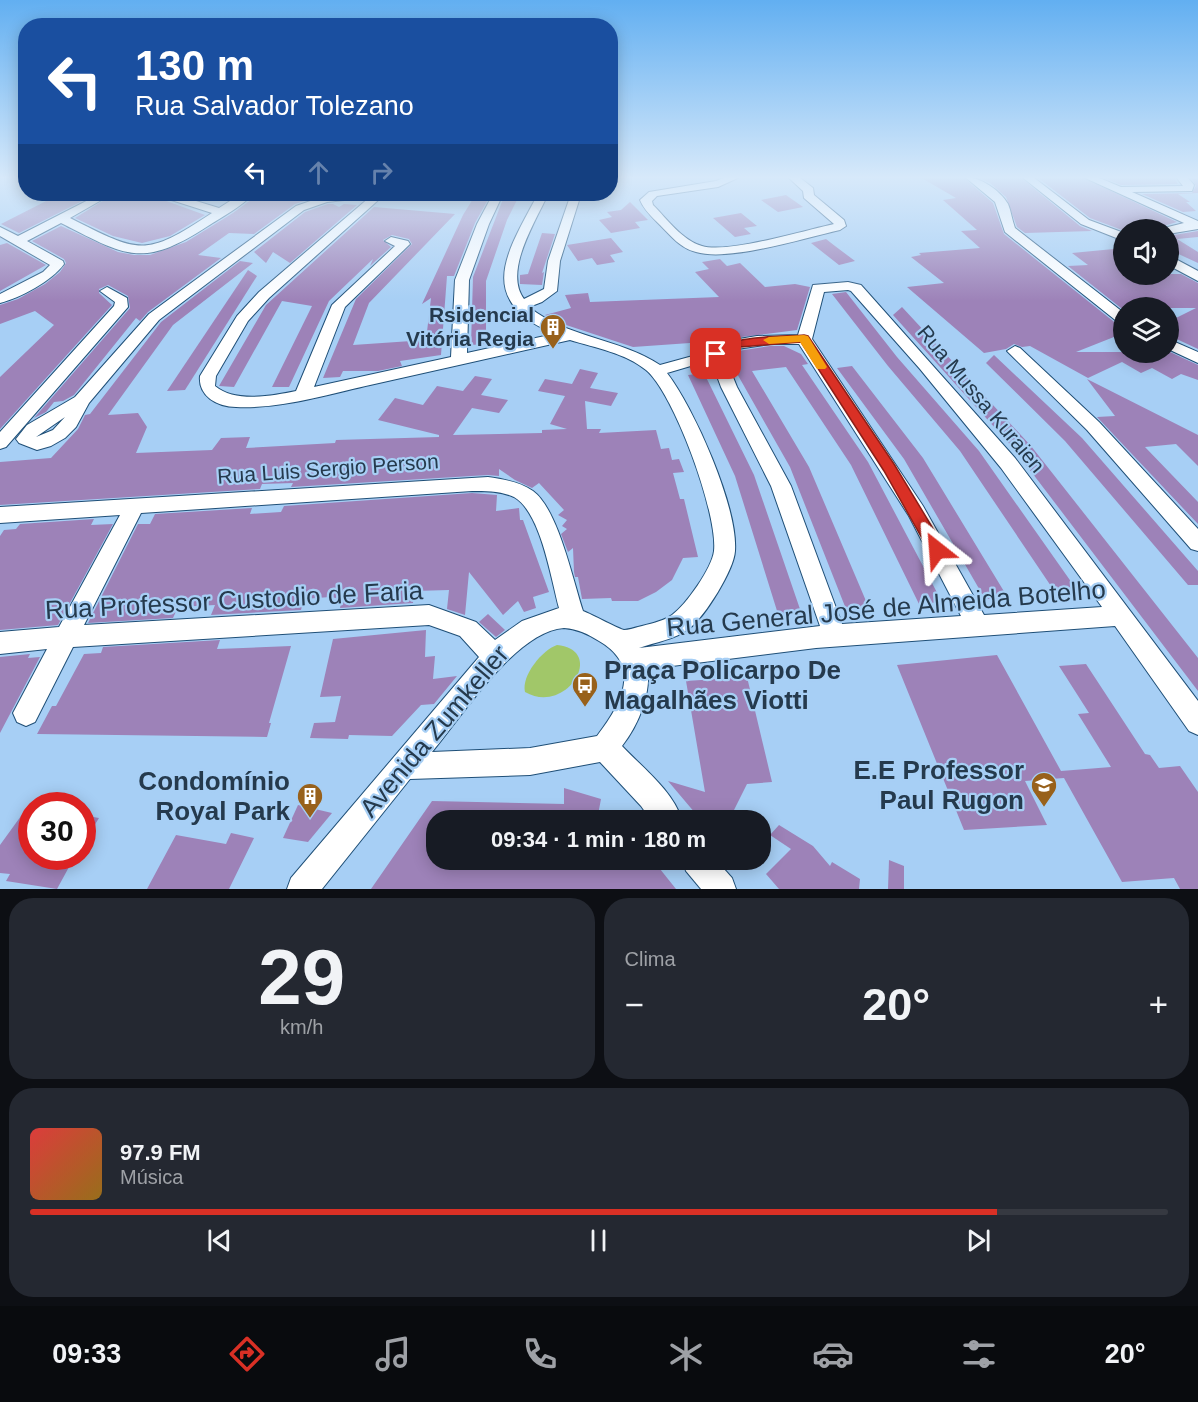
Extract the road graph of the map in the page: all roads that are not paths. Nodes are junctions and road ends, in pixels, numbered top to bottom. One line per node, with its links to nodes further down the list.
1 (60, 218): 17 (street)
2 (62, 218): 3 (street)
3 (209, 218)
4 (286, 218): 34 (street)
5 (353, 218): 33 (street)
6 (486, 218): 31 (street)
7 (532, 218): 23 (street)
8 (568, 218): 23 (street)
9 (660, 218): 10 (street)
10 (838, 218)
11 (1005, 218): 24 (street)
12 (1080, 218): 16 (street)
13 (1197, 224): 14 (street)
14 (1179, 228)
15 (0, 231): 17 (street)
16 (1113, 233)
17 (18, 241): 22 (street)
18 (391, 241): 33 (street)
19 (1179, 266): 20 (street)
20 (1198, 277)
21 (107, 291): 35 (street)
22 (0, 299)
23 (519, 306): 25 (street)
24 (1113, 311)
25 (571, 335): 31 (street); 32 (street)
26 (804, 339): 29 (street); 39 (street, Rua Mussa Kuraien); 41 (street)
27 (1179, 348): 30 (street)
28 (1015, 351): 38 (street)
29 (716, 354): 32 (street); 43 (street)
30 (1198, 357)
31 (459, 361): 33 (street)
32 (656, 370): 45 (street)
33 (303, 395)
34 (81, 401)
35 (0, 443)
36 (134, 507): 37 (street, Rua Luis Sergio Person); 40 (street, Rua Luis Sergio Person); 42 (street)
37 (0, 515)
38 (1198, 543)
39 (1121, 616): 41 (street, Rua General José de Almeida Botelho); 48 (street, Rua General José de Almeida Botelho)
40 (573, 617): 45 (street); 46 (street, Avenida Zumkeller)
41 (979, 627): 43 (street, Rua General José de Almeida Botelho)
42 (65, 637): 44 (street, Rua Professor Custodio de Faria); 46 (street, Rua Professor Custodio de Faria); 47 (street)
43 (835, 637): 45 (street, Rua General José de Almeida Botelho)
44 (0, 643)
45 (628, 650): 49 (street)
46 (495, 656): 50 (street, Avenida Zumkeller)
47 (26, 713)
48 (1198, 722)
49 (605, 747): 50 (street); 51 (street)
50 (402, 766): 53 (street, Avenida Zumkeller)
51 (661, 810)
52 (706, 870): 54 (street)
53 (302, 889)
54 (722, 889)

